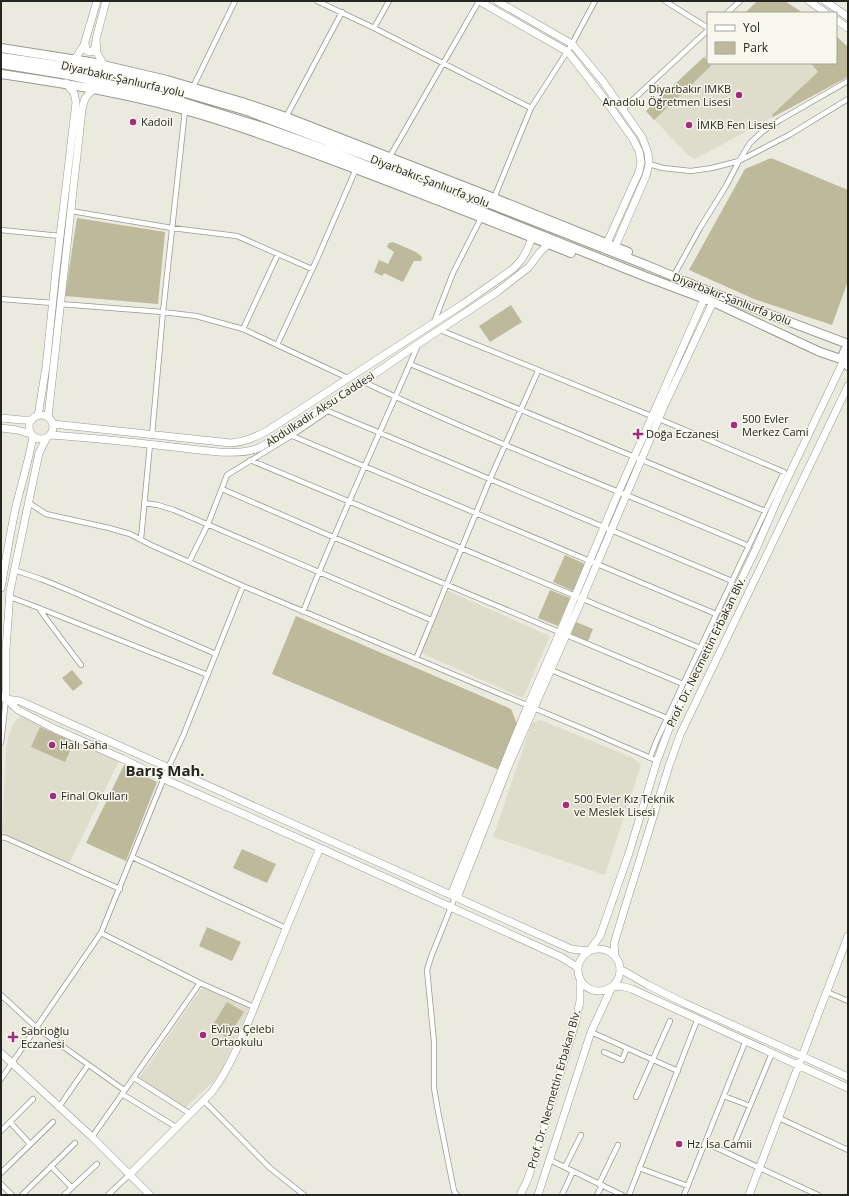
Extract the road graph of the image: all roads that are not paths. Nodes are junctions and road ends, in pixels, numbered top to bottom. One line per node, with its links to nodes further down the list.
1 (97, 1): 23 (main road)
2 (106, 1): 22 (main road)
3 (235, 1): 35 (street)
4 (317, 1): 13 (street)
5 (389, 1): 18 (street)
6 (479, 1): 26 (main road); 29 (street)
7 (497, 1): 24 (main road)
8 (595, 1): 24 (street)
9 (665, 1): 19 (street)
10 (740, 1): 14 (street)
11 (809, 1): 15 (main road)
12 (825, 1): 16 (main road)
13 (342, 12): 18 (street); 41 (street)
14 (728, 12)
15 (825, 12)
16 (848, 17)
17 (837, 21): 20 (main road)
18 (374, 28): 29 (street)
19 (707, 28)
20 (848, 28)
21 (707, 30): 39 (street)
22 (96, 38): 23 (main road); 31 (main road)
23 (85, 39): 28 (main road)
24 (572, 44): 26 (street); 39 (main road)
25 (1, 48): 28 (highway)
26 (568, 52): 38 (street); 54 (main road)
27 (1, 57): 59 (highway, Diyarbakır-Şanlıurfa yolu)
28 (75, 59): 31 (highway)
29 (443, 62): 38 (street); 42 (street)
30 (1, 64): 61 (highway, Diyarbakır-Şanlıurfa yolu)
31 (104, 65): 35 (highway)
32 (1, 74): 34 (highway)
33 (848, 82): 43 (street)
34 (66, 83): 36 (highway); 51 (main road)
35 (193, 87): 41 (highway)
36 (95, 89): 40 (highway); 47 (main road)
37 (848, 99): 43 (street)
38 (531, 108): 46 (street)
39 (622, 109): 44 (main road)
40 (185, 110): 45 (highway); 49 (street)
41 (286, 117): 42 (highway)
42 (389, 158): 46 (highway)
43 (738, 161): 44 (street); 62 (street)
44 (649, 164): 55 (main road)
45 (356, 169): 48 (highway); 60 (street)
46 (494, 198): 54 (highway)
47 (71, 211): 49 (street); 66 (main road)
48 (481, 218): 52 (highway); 68 (street)
49 (172, 228): 57 (street); 67 (street)
50 (1, 230): 51 (street)
51 (60, 236): 66 (main road)
52 (532, 238): 53 (highway); 56 (main road, Abdulkadir Aksu Caddesi)
53 (549, 244): 58 (main road, Abdulkadir Aksu Caddesi); 61 (highway)
54 (607, 244): 55 (highway)
55 (615, 247): 59 (highway)
56 (528, 250): 58 (main road); 68 (main road, Abdulkadir Aksu Caddesi)
57 (278, 254): 60 (street); 69 (street)
58 (533, 261): 70 (main road, Abdulkadir Aksu Caddesi)
59 (646, 265): 62 (highway, Diyarbakır-Şanlıurfa yolu)
60 (312, 269): 72 (street)
61 (644, 276): 64 (highway, Diyarbakır-Şanlıurfa yolu)
62 (673, 277): 73 (highway, Diyarbakır-Şanlıurfa yolu)
63 (1, 299): 66 (street)
64 (704, 299): 65 (highway, Diyarbakır-Şanlıurfa yolu); 85 (main road)
65 (713, 302): 74 (highway, Diyarbakır-Şanlıurfa yolu); 85 (main road)
66 (57, 304): 67 (street); 82 (main road); 84 (main road)
67 (163, 312): 69 (street); 91 (street)
68 (434, 322): 77 (main road, Abdulkadir Aksu Caddesi)
69 (243, 329): 72 (street)
70 (440, 330): 71 (main road, Abdulkadir Aksu Caddesi); 76 (street)
71 (418, 344): 75 (street); 78 (main road, Abdulkadir Aksu Caddesi)
72 (276, 345): 77 (street)
73 (848, 345): 74 (highway)
74 (846, 363): 139 (main road, Prof. Dr. Necmettin Erbakan Blv.)
75 (410, 364): 80 (street); 81 (street)
76 (538, 371): 81 (street); 85 (street)
77 (348, 378): 91 (main road, Abdulkadir Aksu Caddesi)
78 (364, 381): 80 (street); 89 (main road, Abdulkadir Aksu Caddesi)
79 (848, 386): 152 (main road, Prof. Dr. Necmettin Erbakan Blv.)
80 (395, 397): 88 (street); 94 (street)
81 (520, 409): 94 (street); 95 (street)
82 (48, 417): 84 (main road); 86 (main road)
83 (1, 418): 84 (main road)
84 (35, 418): 90 (main road)
85 (656, 418): 95 (main road); 105 (street)
86 (53, 424): 91 (main road, Abdulkadir Aksu Caddesi); 92 (main road)
87 (1, 428): 90 (main road)
88 (379, 433): 89 (street); 97 (street); 98 (street)
89 (288, 434): 93 (main road, Abdulkadir Aksu Caddesi); 96 (street); 97 (street)
90 (32, 435): 92 (main road); 120 (main road)
91 (152, 435)
92 (48, 437): 93 (main road, Abdulkadir Aksu Caddesi); 103 (main road)
93 (150, 444): 104 (street)
94 (505, 445): 98 (street); 100 (street)
95 (638, 458): 100 (main road); 101 (main road); 105 (street)
96 (250, 460): 99 (street); 102 (street)
97 (364, 466): 102 (street); 106 (street)
98 (490, 479): 106 (street); 108 (street)
99 (222, 489): 107 (street); 109 (street)
100 (619, 491): 101 (street); 108 (main road)
101 (627, 494): 108 (main road); 111 (street)
102 (348, 502): 109 (street); 112 (street)
103 (29, 503): 110 (street); 115 (main road)
104 (144, 503): 107 (street); 110 (street)
105 (765, 511): 111 (street)
106 (477, 513): 112 (street); 114 (street)
107 (208, 524): 113 (street); 116 (street)
108 (608, 528): 114 (main road); 117 (street)
109 (333, 537): 116 (street); 118 (street)
110 (141, 539): 113 (street)
111 (749, 546): 117 (street)
112 (462, 549): 118 (street); 122 (street)
113 (190, 562): 119 (street)
114 (593, 562): 122 (main road); 125 (street)
115 (14, 570): 121 (main road); 129 (street)
116 (318, 572): 124 (street); 126 (street)
117 (732, 581): 125 (street)
118 (447, 584): 126 (street); 127 (street)
119 (243, 586): 124 (street); 129 (street)
120 (1, 588)
121 (10, 597): 123 (street); 135 (main road)
122 (578, 598): 127 (main road); 128 (street)
123 (39, 608): 131 (street); 133 (street)
124 (303, 612): 130 (street)
125 (716, 614): 128 (street)
126 (431, 620): 130 (street)
127 (563, 633): 132 (main road); 134 (street); 136 (main road)
128 (700, 648): 134 (street)
129 (216, 654): 133 (street)
130 (416, 659): 136 (street)
131 (81, 665)
132 (551, 670): 136 (main road); 137 (street)
133 (208, 675): 140 (street)
134 (683, 684): 137 (street)
135 (3, 698): 138 (street); 140 (main road); 141 (main road)
136 (531, 707): 139 (street); 146 (main road)
137 (667, 718): 139 (street)
138 (1, 743)
139 (654, 759): 151 (main road, Prof. Dr. Necmettin Erbakan Blv.)
140 (168, 768): 141 (street); 146 (main road)
141 (164, 779): 143 (main road); 144 (street)
142 (1, 837): 145 (street)
143 (320, 848): 147 (main road); 148 (main road)
144 (132, 857): 145 (street); 148 (street)
145 (120, 889): 149 (street)
146 (454, 896): 147 (street); 151 (main road)
147 (451, 907): 153 (main road); 221 (street)
148 (286, 928): 161 (main road)
149 (101, 933): 156 (street); 164 (street)
150 (848, 936): 158 (main road)
151 (589, 951): 152 (main road); 153 (main road)
152 (615, 956): 154 (main road)
153 (577, 967): 155 (main road)
154 (620, 969): 157 (main road); 171 (main road)
155 (580, 981): 157 (main road); 222 (main road, Prof. Dr. Necmettin Erbakan Blv.)
156 (200, 983): 161 (street); 178 (street)
157 (612, 987): 162 (main road); 165 (main road, Prof. Dr. Necmettin Erbakan Blv.)
158 (827, 992): 160 (street); 171 (main road)
159 (1, 995): 164 (street)
160 (848, 1001)
161 (254, 1007): 185 (main road)
162 (698, 1018): 166 (main road); 176 (street)
163 (670, 1021): 172 (street)
164 (37, 1028): 173 (street); 174 (street)
165 (591, 1032): 167 (street); 202 (main road, Prof. Dr. Necmettin Erbakan Blv.)
166 (746, 1040): 170 (main road); 182 (street)
167 (627, 1048): 168 (street); 172 (street)
168 (604, 1052)
169 (1, 1053): 173 (main road)
170 (772, 1053): 175 (main road); 186 (street)
171 (802, 1056): 175 (main road); 177 (main road)
172 (653, 1060): 176 (street); 183 (street)
173 (12, 1063): 179 (street); 187 (main road)
174 (88, 1065): 181 (street); 187 (street)
175 (799, 1066): 180 (main road); 189 (main road)
176 (678, 1071): 206 (street)
177 (848, 1077)
178 (134, 1078): 181 (street); 188 (street)
179 (1, 1079)
180 (848, 1088)
181 (123, 1092): 192 (street); 195 (street)
182 (724, 1096): 186 (street); 198 (street)
183 (636, 1097)
184 (34, 1099): 190 (street)
185 (203, 1100): 188 (main road); 220 (street)
186 (750, 1106): 196 (street)
187 (59, 1107): 195 (main road)
188 (189, 1113): 192 (main road)
189 (779, 1118): 201 (street); 207 (main road)
190 (10, 1122): 193 (street); 199 (street)
191 (54, 1122): 199 (street)
192 (176, 1127): 210 (main road)
193 (1, 1131)
194 (581, 1135): 205 (street)
195 (92, 1137): 210 (main road)
196 (735, 1142)
197 (75, 1143): 204 (street)
198 (706, 1143): 207 (street); 213 (street)
199 (30, 1144): 209 (street)
200 (618, 1145): 212 (street)
201 (848, 1150)
202 (550, 1160): 205 (street); 223 (main road, Prof. Dr. Necmettin Erbakan Blv.)
203 (97, 1164): 214 (street)
204 (51, 1166): 214 (street); 216 (street)
205 (565, 1167): 208 (street)
206 (639, 1168): 213 (street); 227 (street)
207 (760, 1168): 229 (main road); 230 (street)
208 (573, 1171): 212 (street); 224 (street)
209 (1, 1172)
210 (129, 1175): 218 (street); 219 (main road)
211 (1, 1184): 215 (street)
212 (600, 1184): 225 (street); 226 (street)
213 (688, 1186): 228 (street)
214 (72, 1188): 217 (street)
215 (12, 1195)
216 (22, 1195)
217 (64, 1195)
218 (108, 1195)
219 (150, 1195)
220 (304, 1195)
221 (457, 1195)
222 (520, 1195)
223 (538, 1195)
224 (562, 1195)
225 (597, 1195)
226 (622, 1195)
227 (629, 1195)
228 (684, 1195)
229 (749, 1195)
230 (818, 1195)

